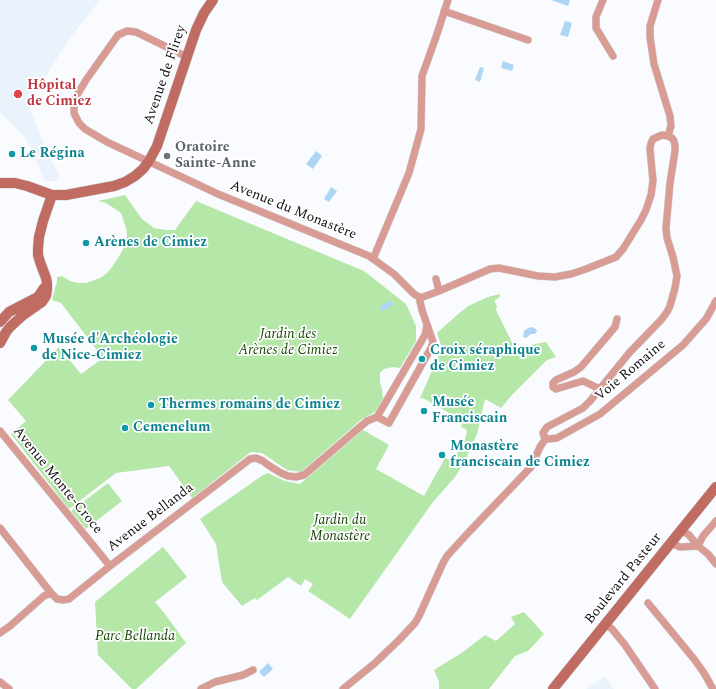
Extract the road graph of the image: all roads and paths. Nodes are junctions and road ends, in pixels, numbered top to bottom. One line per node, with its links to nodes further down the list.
1 (213, 0): 8 (street, Avenue de Flirey)
2 (448, 0): 5 (street)
3 (603, 0): 7 (street)
4 (658, 0): 9 (street)
5 (444, 11): 6 (street); 13 (street)
6 (528, 40)
7 (613, 56)
8 (187, 57): 10 (street, Avenue de Flirey); 10 (street, Avenue du Monastère)
9 (668, 136): 16 (street); 23 (street)
10 (149, 161): 12 (street, Avenue de Flirey); 13 (street, Avenue du Monastère)
11 (0, 183): 12 (street)
12 (52, 195): 15 (street)
13 (373, 258): 17 (street, Avenue du Monastère)
14 (436, 279): 16 (street)
15 (47, 283): 20 (street); 22 (street)
16 (439, 291): 17 (street)
17 (420, 297): 21 (street)
18 (716, 301): 27 (street, Voie Romaine)
19 (617, 319): 23 (street)
20 (0, 322)
21 (428, 325): 24 (street); 24 (street)
22 (0, 343)
23 (600, 389): 27 (street)
24 (378, 417): 36 (street, Avenue Bellanda)
25 (0, 431): 26 (street, Avenue Monte-Croce)
26 (7, 438): 28 (street); 36 (street, Avenue Monte-Croce)
27 (546, 438): 45 (street)
28 (0, 443)
29 (716, 487): 32 (street, Boulevard Pasteur)
30 (716, 521): 34 (street)
31 (0, 528): 37 (street)
32 (681, 530): 33 (street, Boulevard Pasteur); 34 (street)
33 (671, 543): 34 (street); 39 (street, Boulevard Pasteur)
34 (698, 546): 35 (street)
35 (716, 564)
36 (110, 566): 37 (street, Avenue Bellanda)
37 (51, 593): 40 (street)
38 (648, 604): 48 (street)
39 (606, 624): 46 (street, Boulevard Pasteur); 47 (street)
40 (0, 632)
41 (253, 670): 44 (street)
42 (0, 682): 43 (street)
43 (9, 689)
44 (201, 689)
45 (343, 689)
46 (553, 689)
47 (655, 689)
48 (713, 689)

